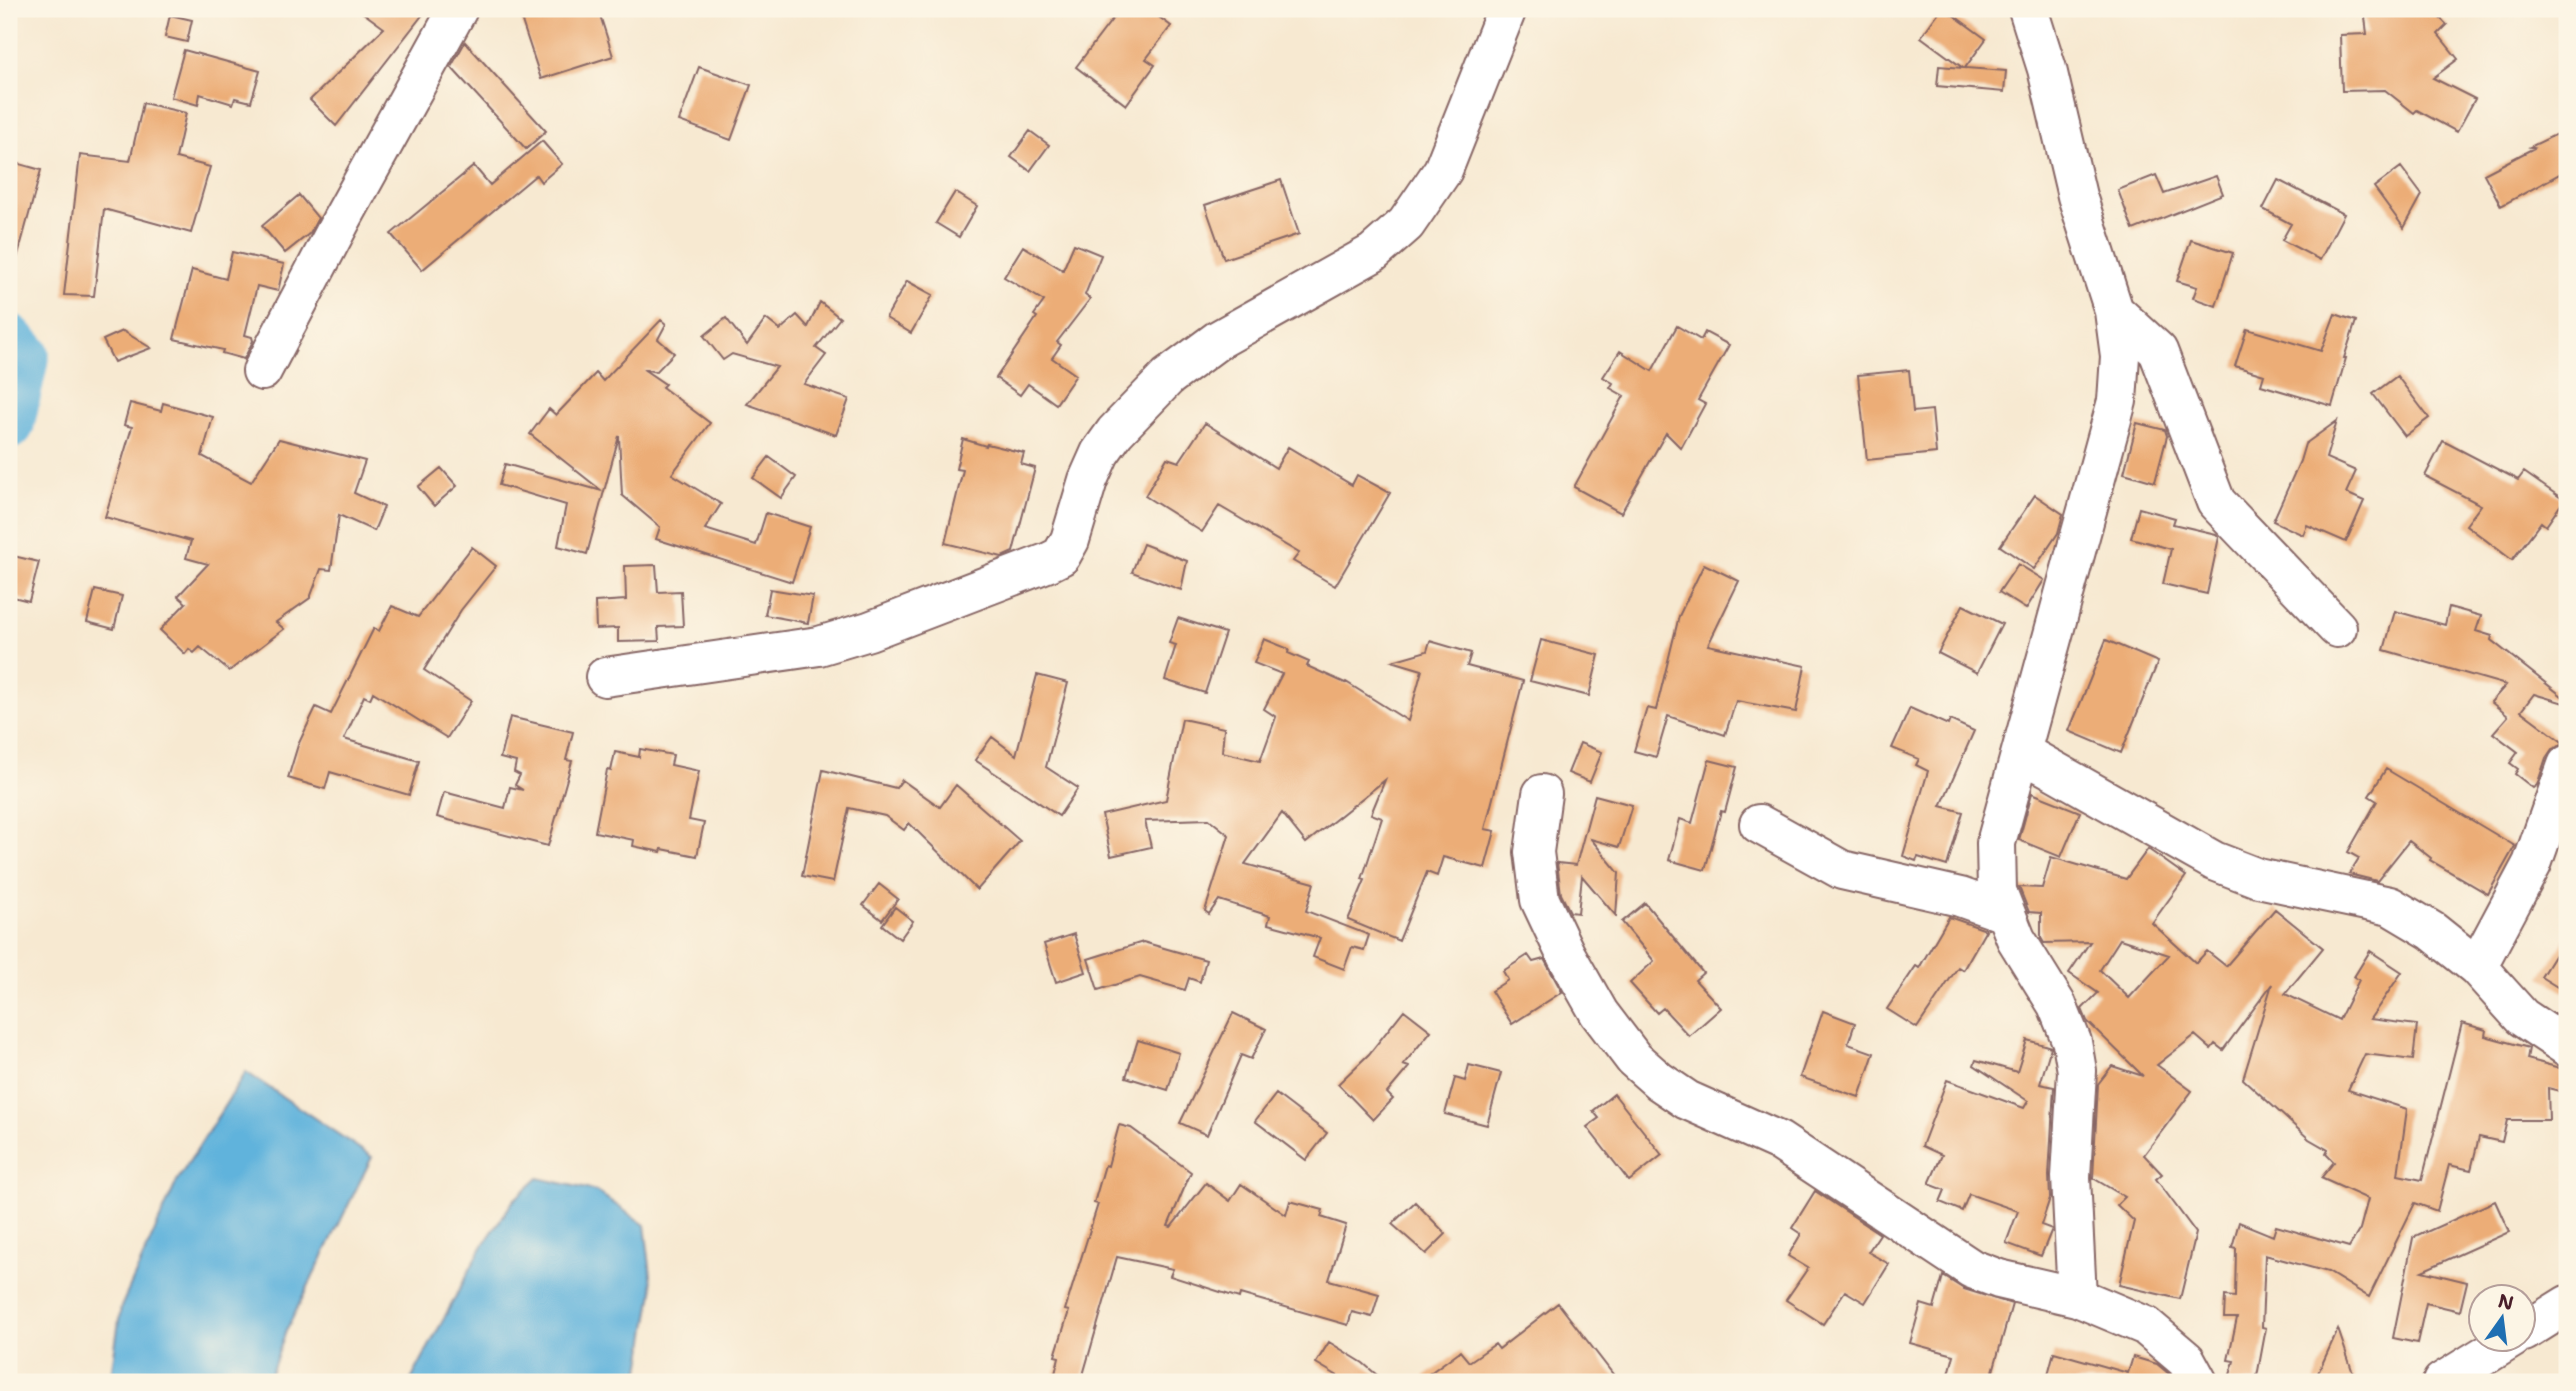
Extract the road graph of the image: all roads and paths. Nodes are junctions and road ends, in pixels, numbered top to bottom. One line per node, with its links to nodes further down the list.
1 (458, 9): 5 (street)
2 (1507, 9): 7 (street)
3 (2028, 9): 4 (street)
4 (2115, 311): 6 (street); 8 (street)
5 (262, 371)
6 (2337, 628)
7 (606, 677)
8 (2021, 752): 12 (street); 13 (street)
9 (2567, 765): 13 (street)
10 (1542, 794): 15 (street)
11 (1759, 824): 12 (street)
12 (2005, 912): 15 (street)
13 (2477, 967): 14 (street)
14 (2567, 1047)
15 (2077, 1297): 19 (street)
16 (2567, 1305): 17 (street)
17 (2538, 1323)
18 (2492, 1352): 20 (street)
19 (2198, 1382)
20 (2442, 1382)

